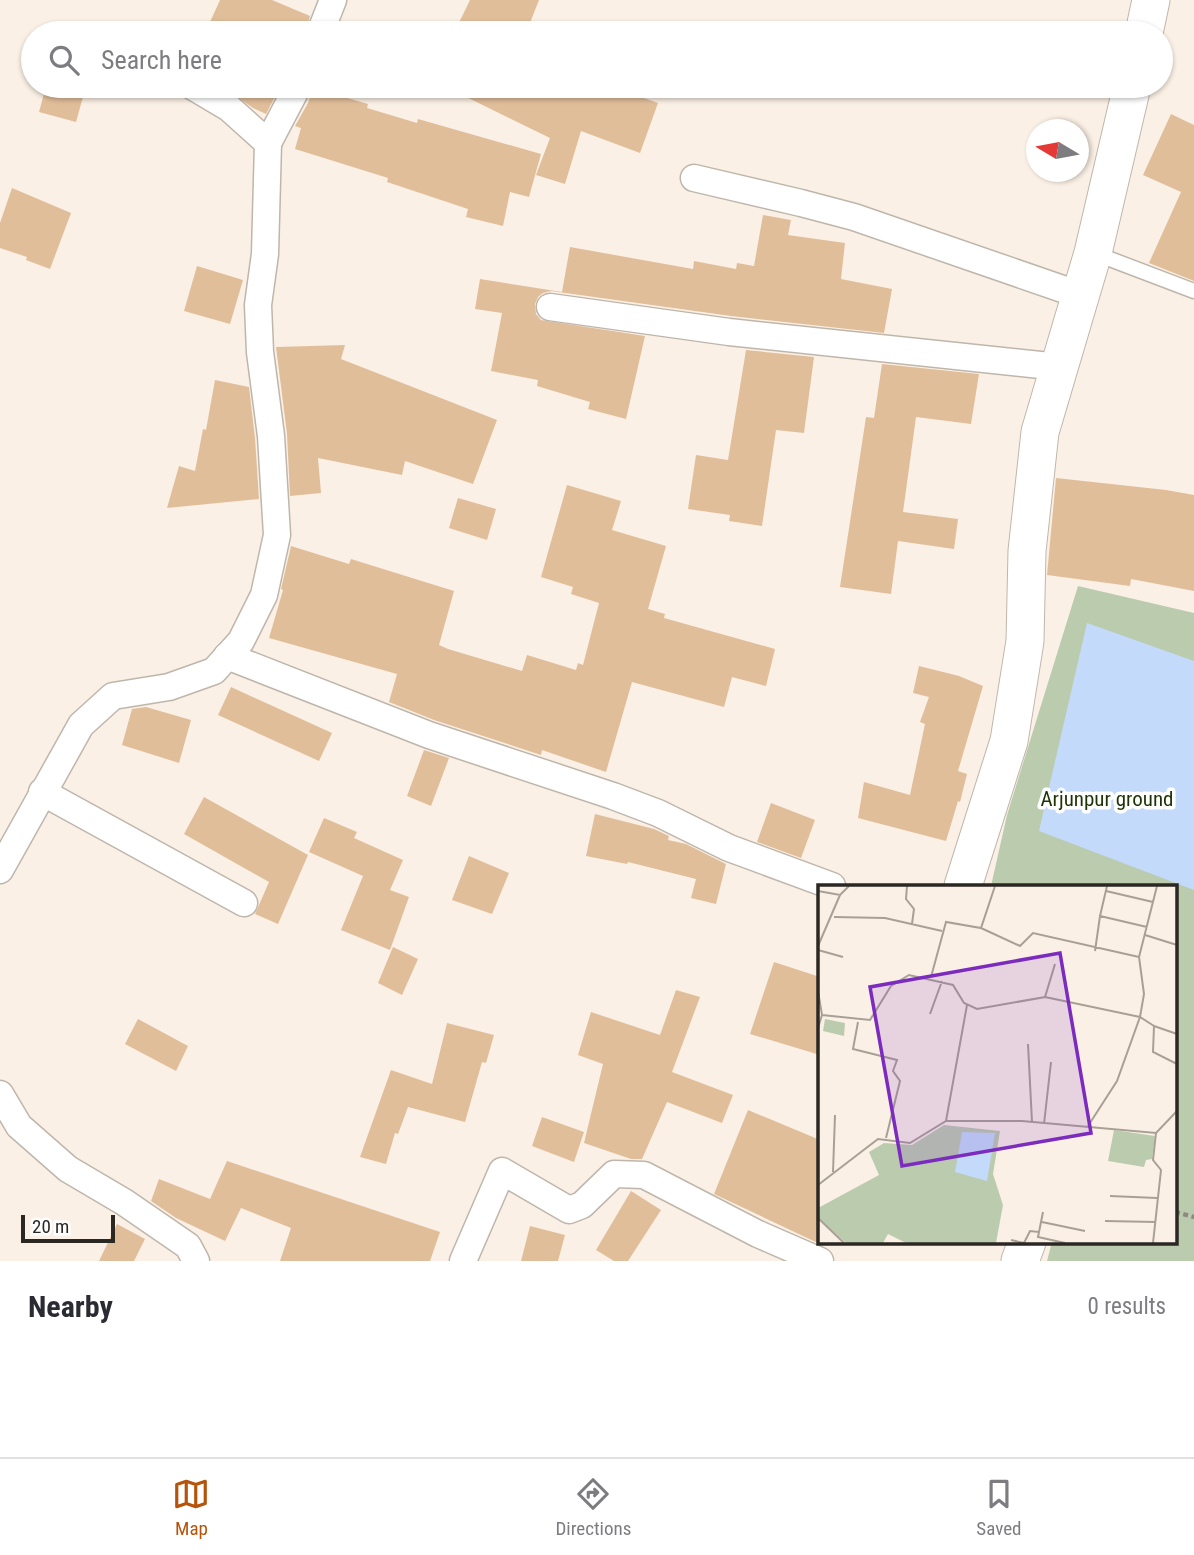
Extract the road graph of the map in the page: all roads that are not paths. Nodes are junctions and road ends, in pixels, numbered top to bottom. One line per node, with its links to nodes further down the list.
1 (333, 0): 2 (street)
2 (325, 21)
3 (212, 98): 6 (street)
4 (292, 98): 6 (street)
5 (1129, 98): 8 (street)
6 (268, 142): 13 (street)
7 (694, 178): 10 (street)
8 (1093, 253): 9 (lane); 10 (street)
9 (1194, 291)
10 (1080, 295): 12 (street)
11 (550, 307): 12 (street)
12 (1059, 367): 17 (street)
13 (227, 656): 14 (street); 16 (street)
14 (42, 793): 15 (street); 18 (street)
15 (3, 858)
16 (827, 885)
17 (964, 885)
18 (244, 903)
19 (0, 1094): 21 (street)
20 (1026, 1244): 24 (street)
21 (196, 1261)
22 (463, 1261): 23 (street)
23 (820, 1261)
24 (1020, 1261)

